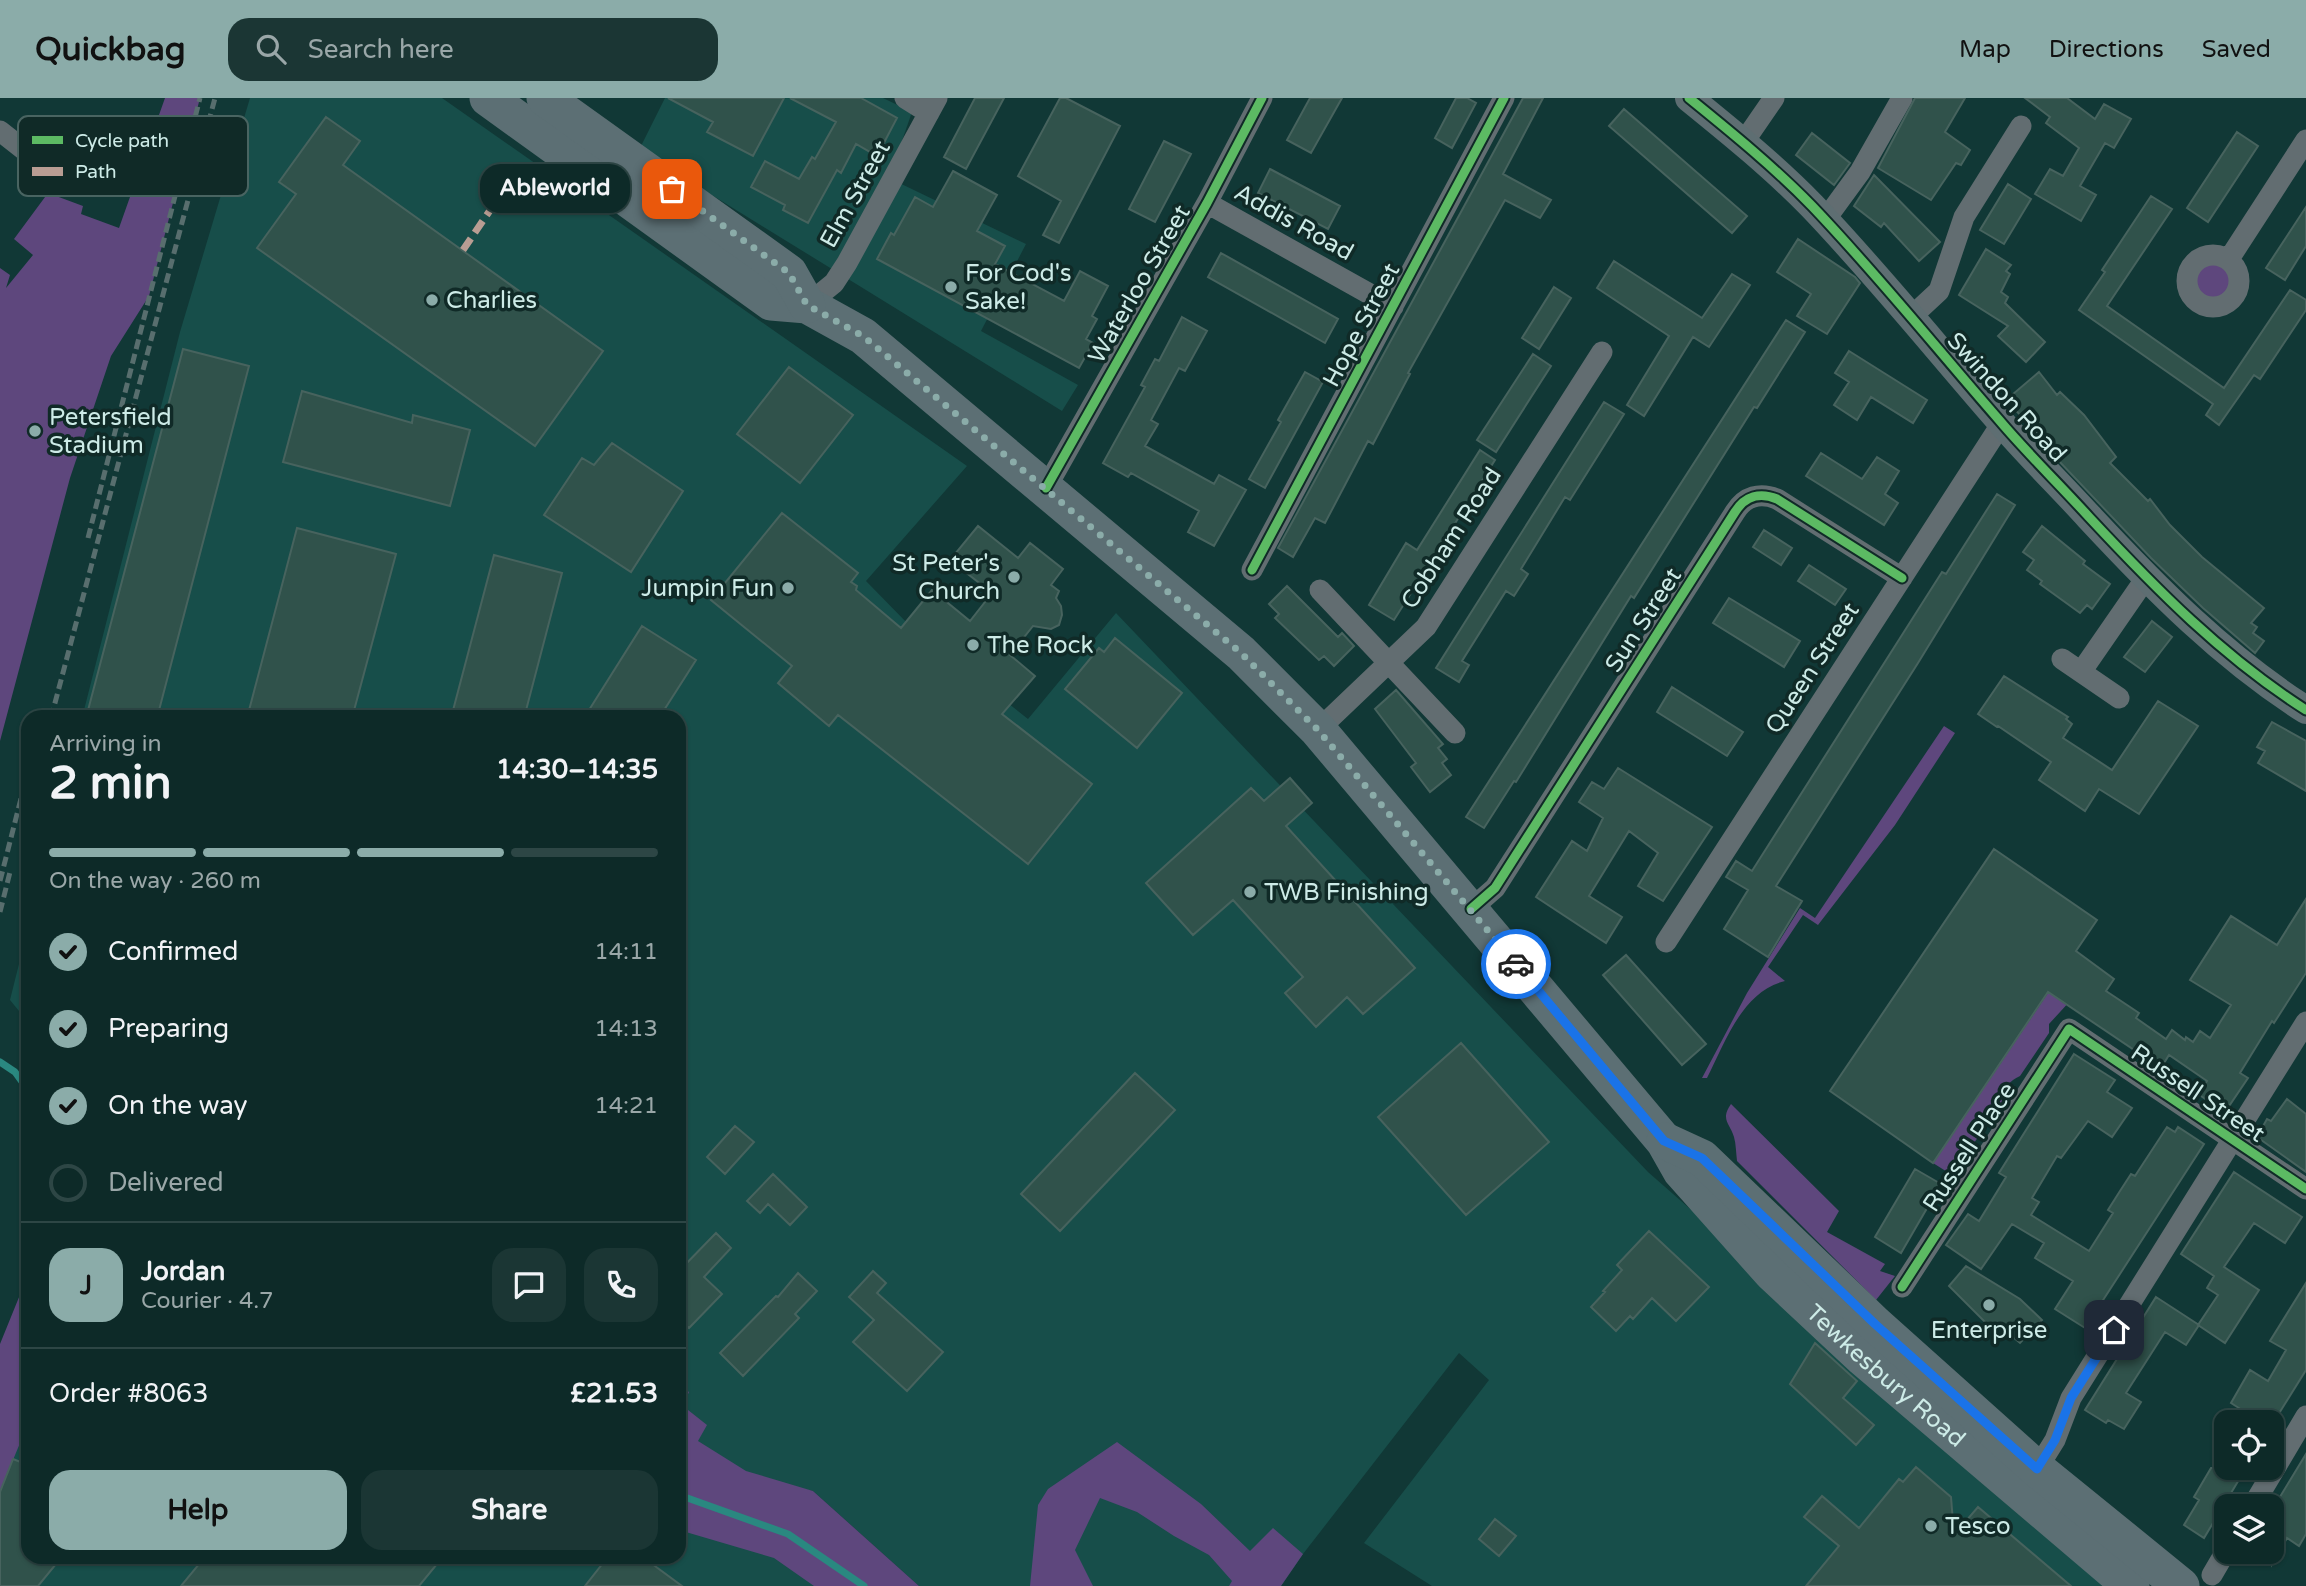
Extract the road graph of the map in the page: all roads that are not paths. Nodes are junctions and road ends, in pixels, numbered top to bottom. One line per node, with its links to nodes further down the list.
1 (488, 98): 18 (highway, Tewkesbury Road)
2 (545, 98): 18 (highway)
3 (905, 98): 9 (street)
4 (1262, 98): 15 (street, Waterloo Street)
5 (1504, 98): 19 (street, Hope Street)
6 (1689, 98): 13 (street, Swindon Road)
7 (1774, 98): 13 (street)
8 (1902, 98): 16 (street)
9 (933, 105): 18 (street, Elm Street)
10 (2021, 127): 20 (street)
11 (0, 131): 14 (street)
12 (2306, 140): 17 (street)
13 (1743, 143): 16 (street, Swindon Road)
14 (18, 145)
15 (1207, 204): 19 (street, Addis Road); 23 (street, Waterloo Street)
16 (1825, 220): 20 (street, Swindon Road)
17 (2229, 259)
18 (807, 305): 23 (highway, Tewkesbury Road)
19 (1393, 307): 24 (street, Hope Street)
20 (1911, 317): 22 (street, Swindon Road)
21 (1602, 352): 29 (street, Cobham Road)
22 (2001, 423): 25 (street, Queen Street); 26 (street, Swindon Road)
23 (1046, 488): 33 (highway, Tewkesbury Road)
24 (1252, 570)
25 (1902, 578): 35 (street, Sun Street); 36 (street, Queen Street)
26 (2146, 578): 30 (street); 32 (street, Swindon Road)
27 (1320, 590): 29 (street)
28 (2062, 659): 30 (street)
29 (1387, 662): 33 (street, Cobham Road); 34 (street)
30 (2081, 672): 31 (street)
31 (2119, 698)
32 (2306, 710)
33 (1318, 730): 35 (highway, Tewkesbury Road)
34 (1455, 733)
35 (1471, 909): 40 (highway, Tewkesbury Road)
36 (1666, 942)
37 (2306, 1022): 39 (street)
38 (2069, 1029): 39 (street, Russell Street); 42 (street, Russell Place)
39 (2232, 1139): 41 (street, Russell Street); 44 (street)
40 (1664, 1141): 44 (highway, Tewkesbury Road); 48 (highway, Tewkesbury Road)
41 (2306, 1189)
42 (1902, 1287)
43 (2306, 1416): 45 (street)
44 (2037, 1469): 47 (highway, Tewkesbury Road)
45 (2260, 1494)
46 (2214, 1563): 47 (street)
47 (2196, 1581)
48 (2132, 1586)

